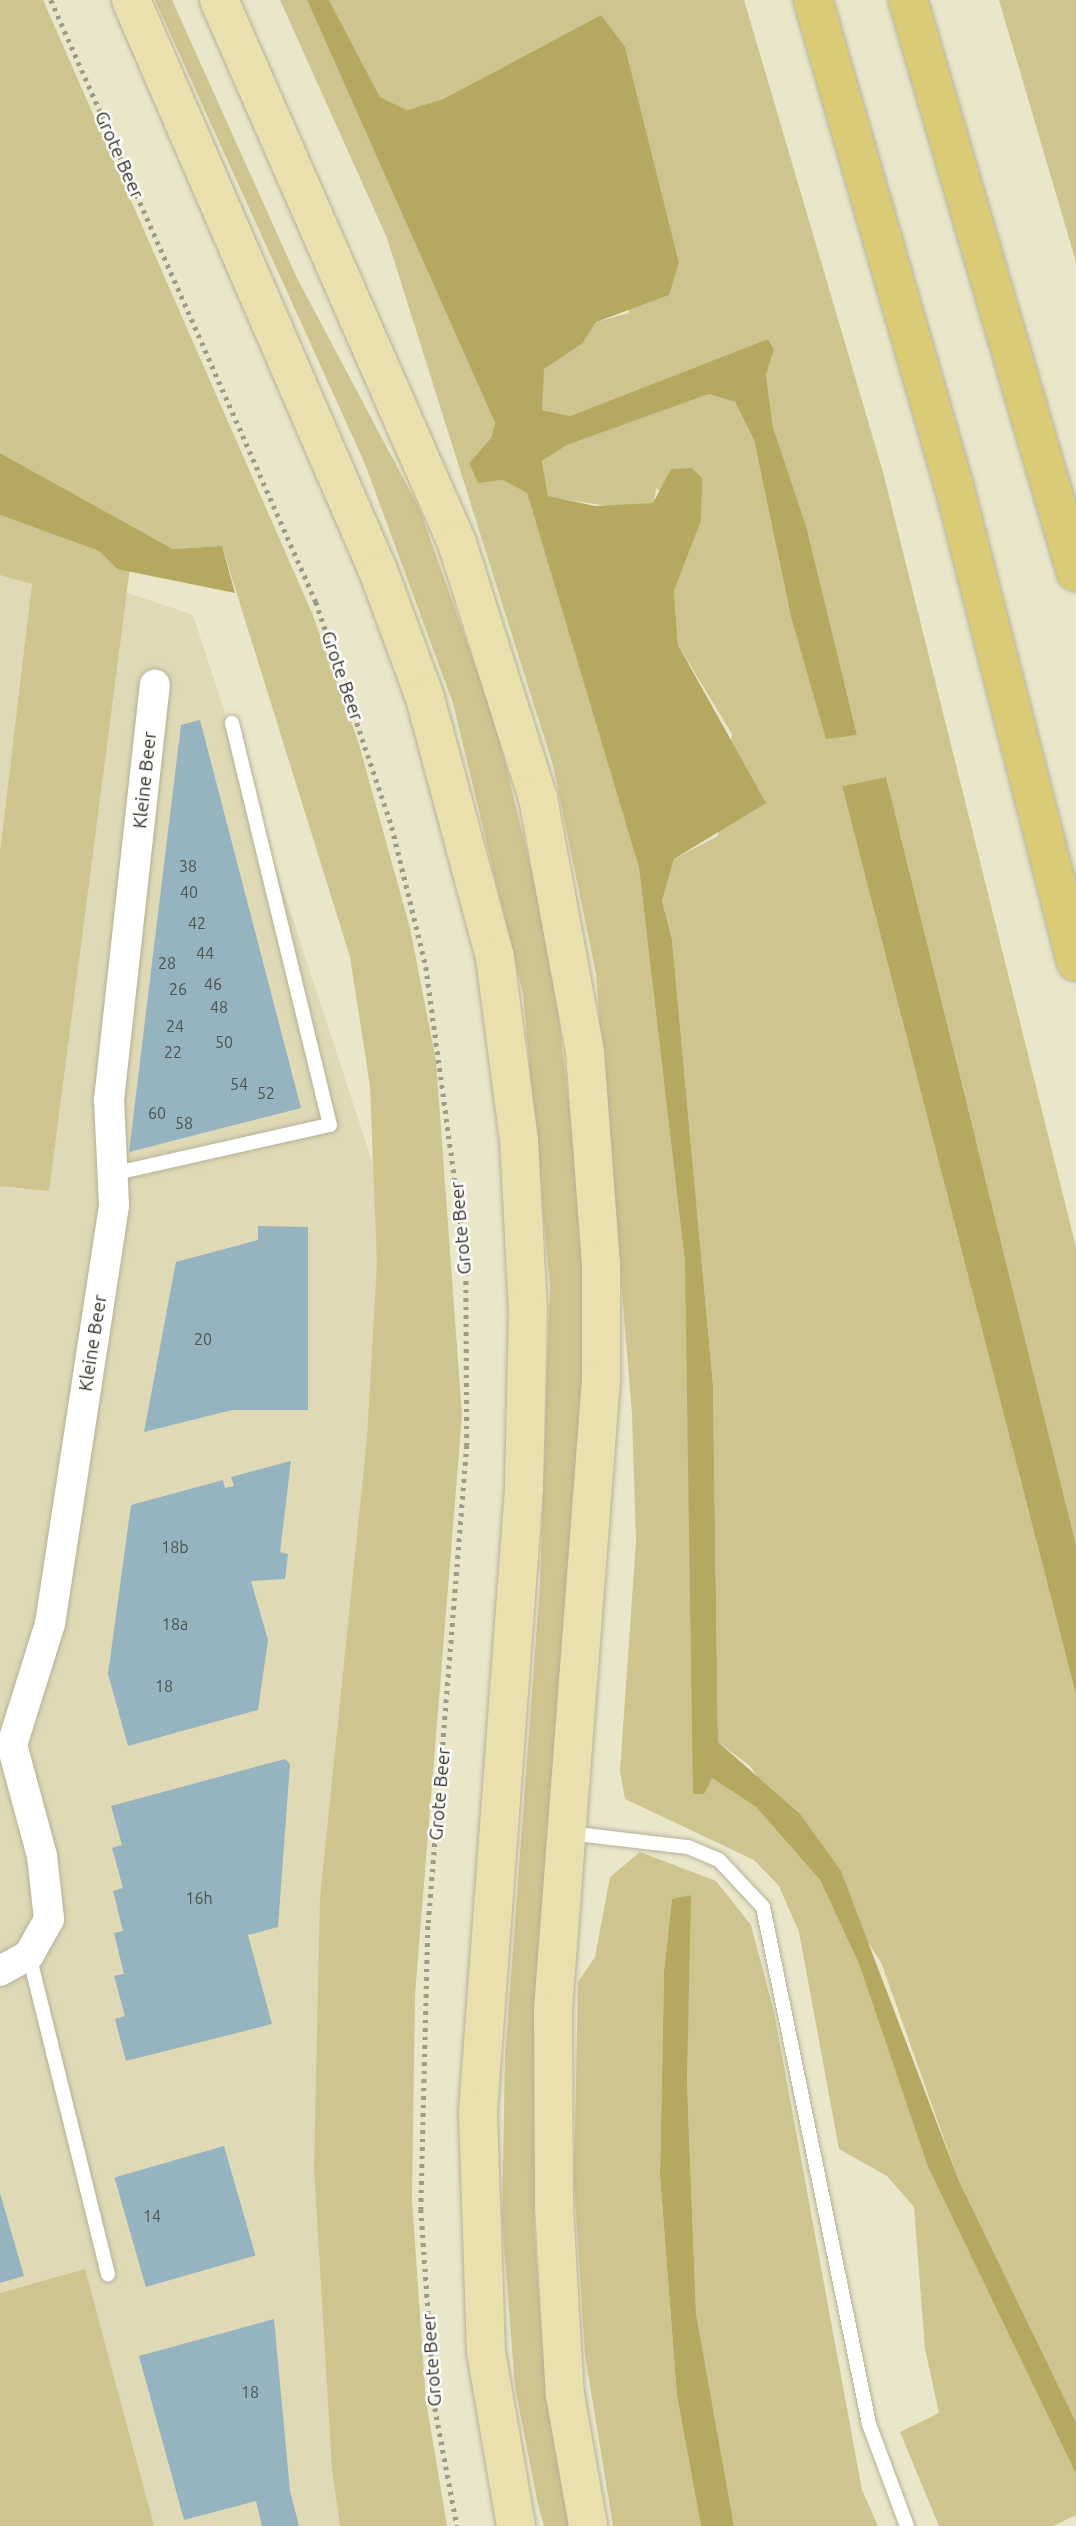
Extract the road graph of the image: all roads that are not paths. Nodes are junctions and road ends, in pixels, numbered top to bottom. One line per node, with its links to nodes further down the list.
1 (131, 0): 14 (main road)
2 (219, 0): 10 (main road)
3 (813, 0): 8 (highway)
4 (908, 0): 5 (highway)
5 (1076, 572)
6 (155, 685): 9 (street, Kleine Beer)
7 (232, 723): 9 (lane)
8 (1076, 962)
9 (112, 1174): 11 (street, Kleine Beer)
10 (568, 1833): 15 (main road); 16 (lane)
11 (29, 1955): 12 (street); 13 (lane)
12 (0, 1970)
13 (108, 2274)
14 (516, 2526)
15 (587, 2526)
16 (907, 2526)

